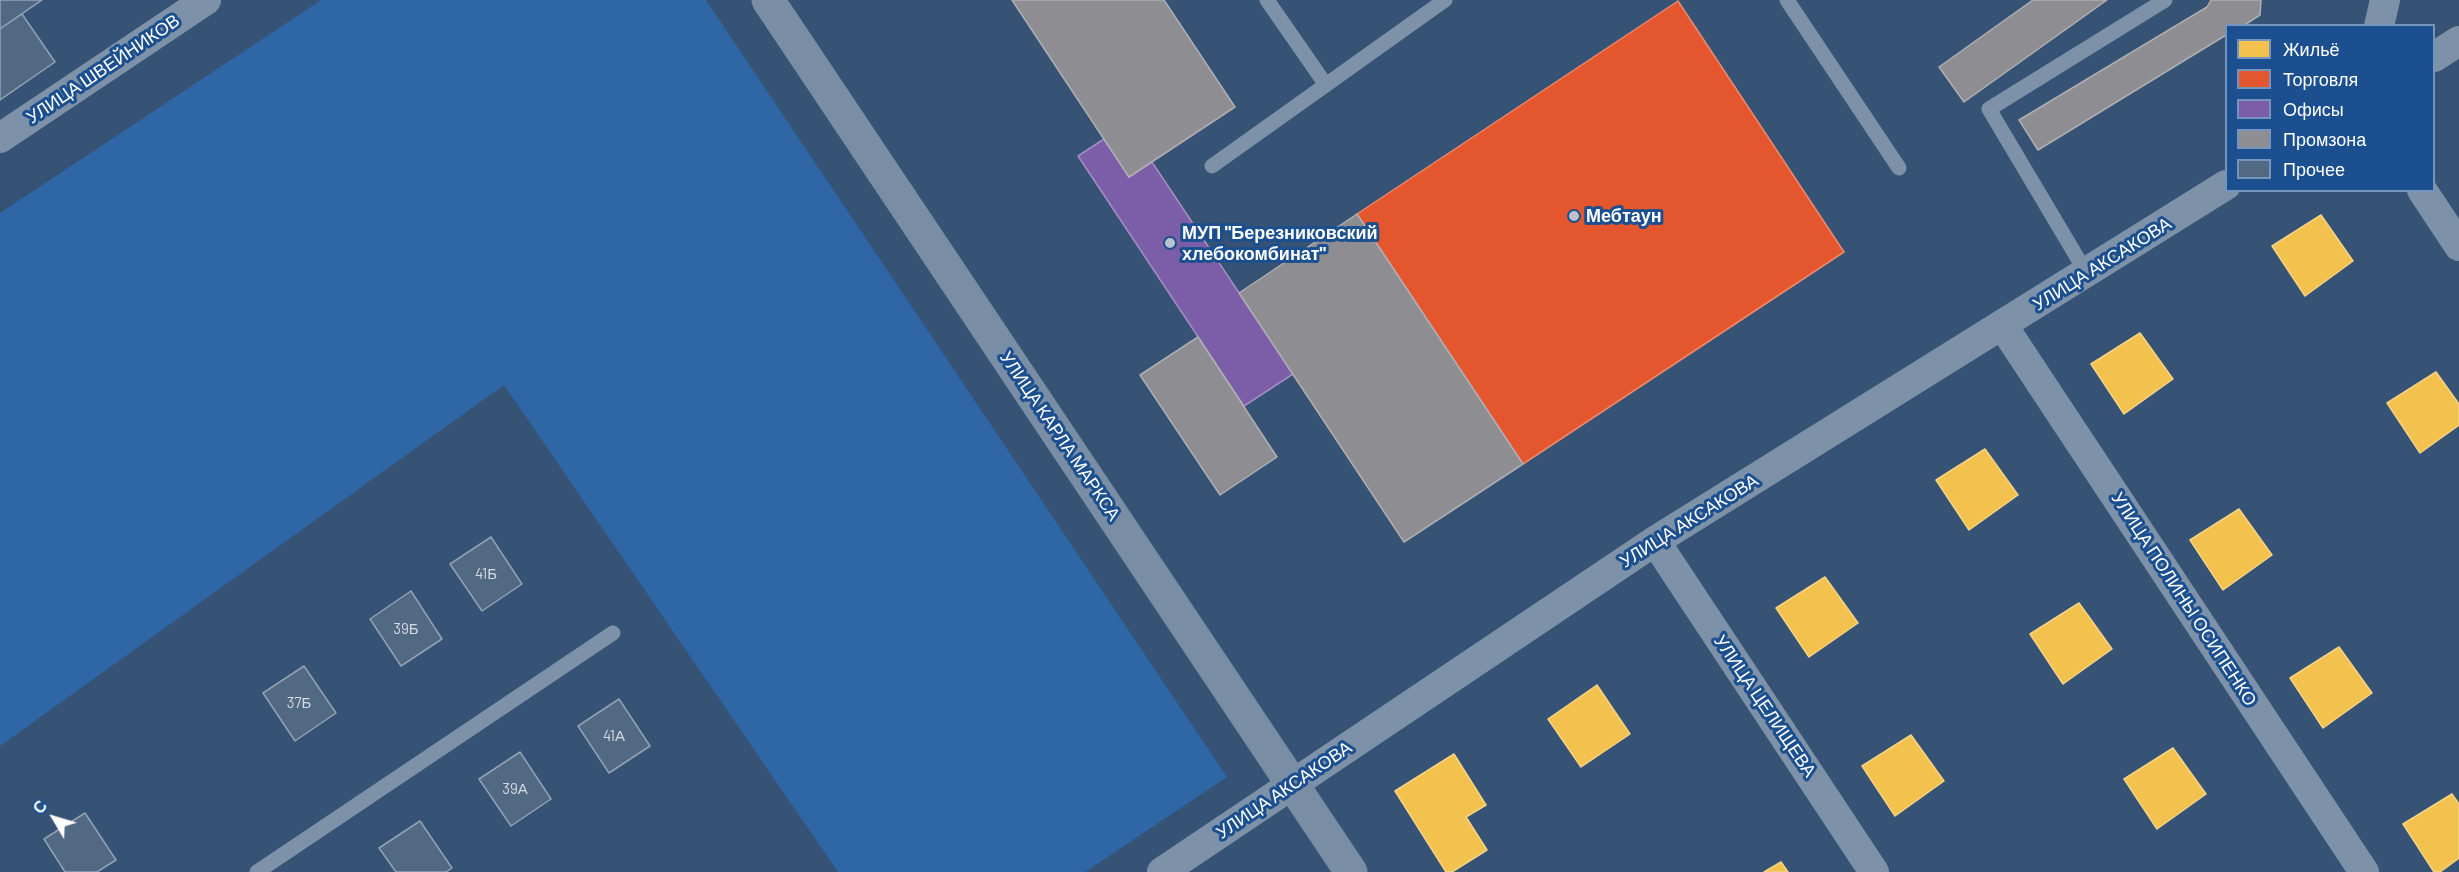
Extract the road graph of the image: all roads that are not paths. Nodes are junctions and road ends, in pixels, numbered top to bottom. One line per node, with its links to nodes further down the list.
1 (206, 0): 12 (street, УЛИЦА ШВЕЙНИКОВ)
2 (768, 0): 22 (main road, УЛИЦА КАРЛА МАРКСА)
3 (1267, 0): 11 (lane)
4 (1445, 0): 11 (lane)
5 (1787, 0): 14 (lane)
6 (2165, 0): 18 (lane)
7 (2385, 0): 8 (street)
8 (2379, 24)
9 (2459, 41): 10 (street)
10 (2435, 56)
11 (1326, 85): 13 (lane)
12 (0, 138)
13 (1212, 166)
14 (1899, 168)
15 (2225, 186): 18 (street, УЛИЦА АКСАКОВА)
16 (2423, 192): 17 (street)
17 (2459, 246)
18 (2087, 274): 19 (street, УЛИЦА АКСАКОВА)
19 (2003, 326): 20 (street, УЛИЦА АКСАКОВА); 27 (street, УЛИЦА ПОЛИНЫ ОСИПЕНКО)
20 (1655, 541): 22 (street, УЛИЦА АКСАКОВА); 26 (street, УЛИЦА ЦЕЛИЩЕВА)
21 (613, 633): 23 (lane)
22 (1293, 784): 24 (street, УЛИЦА АКСАКОВА); 25 (main road, УЛИЦА КАРЛА МАРКСА)
23 (256, 872)
24 (1162, 872)
25 (1352, 872)
26 (1874, 872)
27 (2364, 872)

